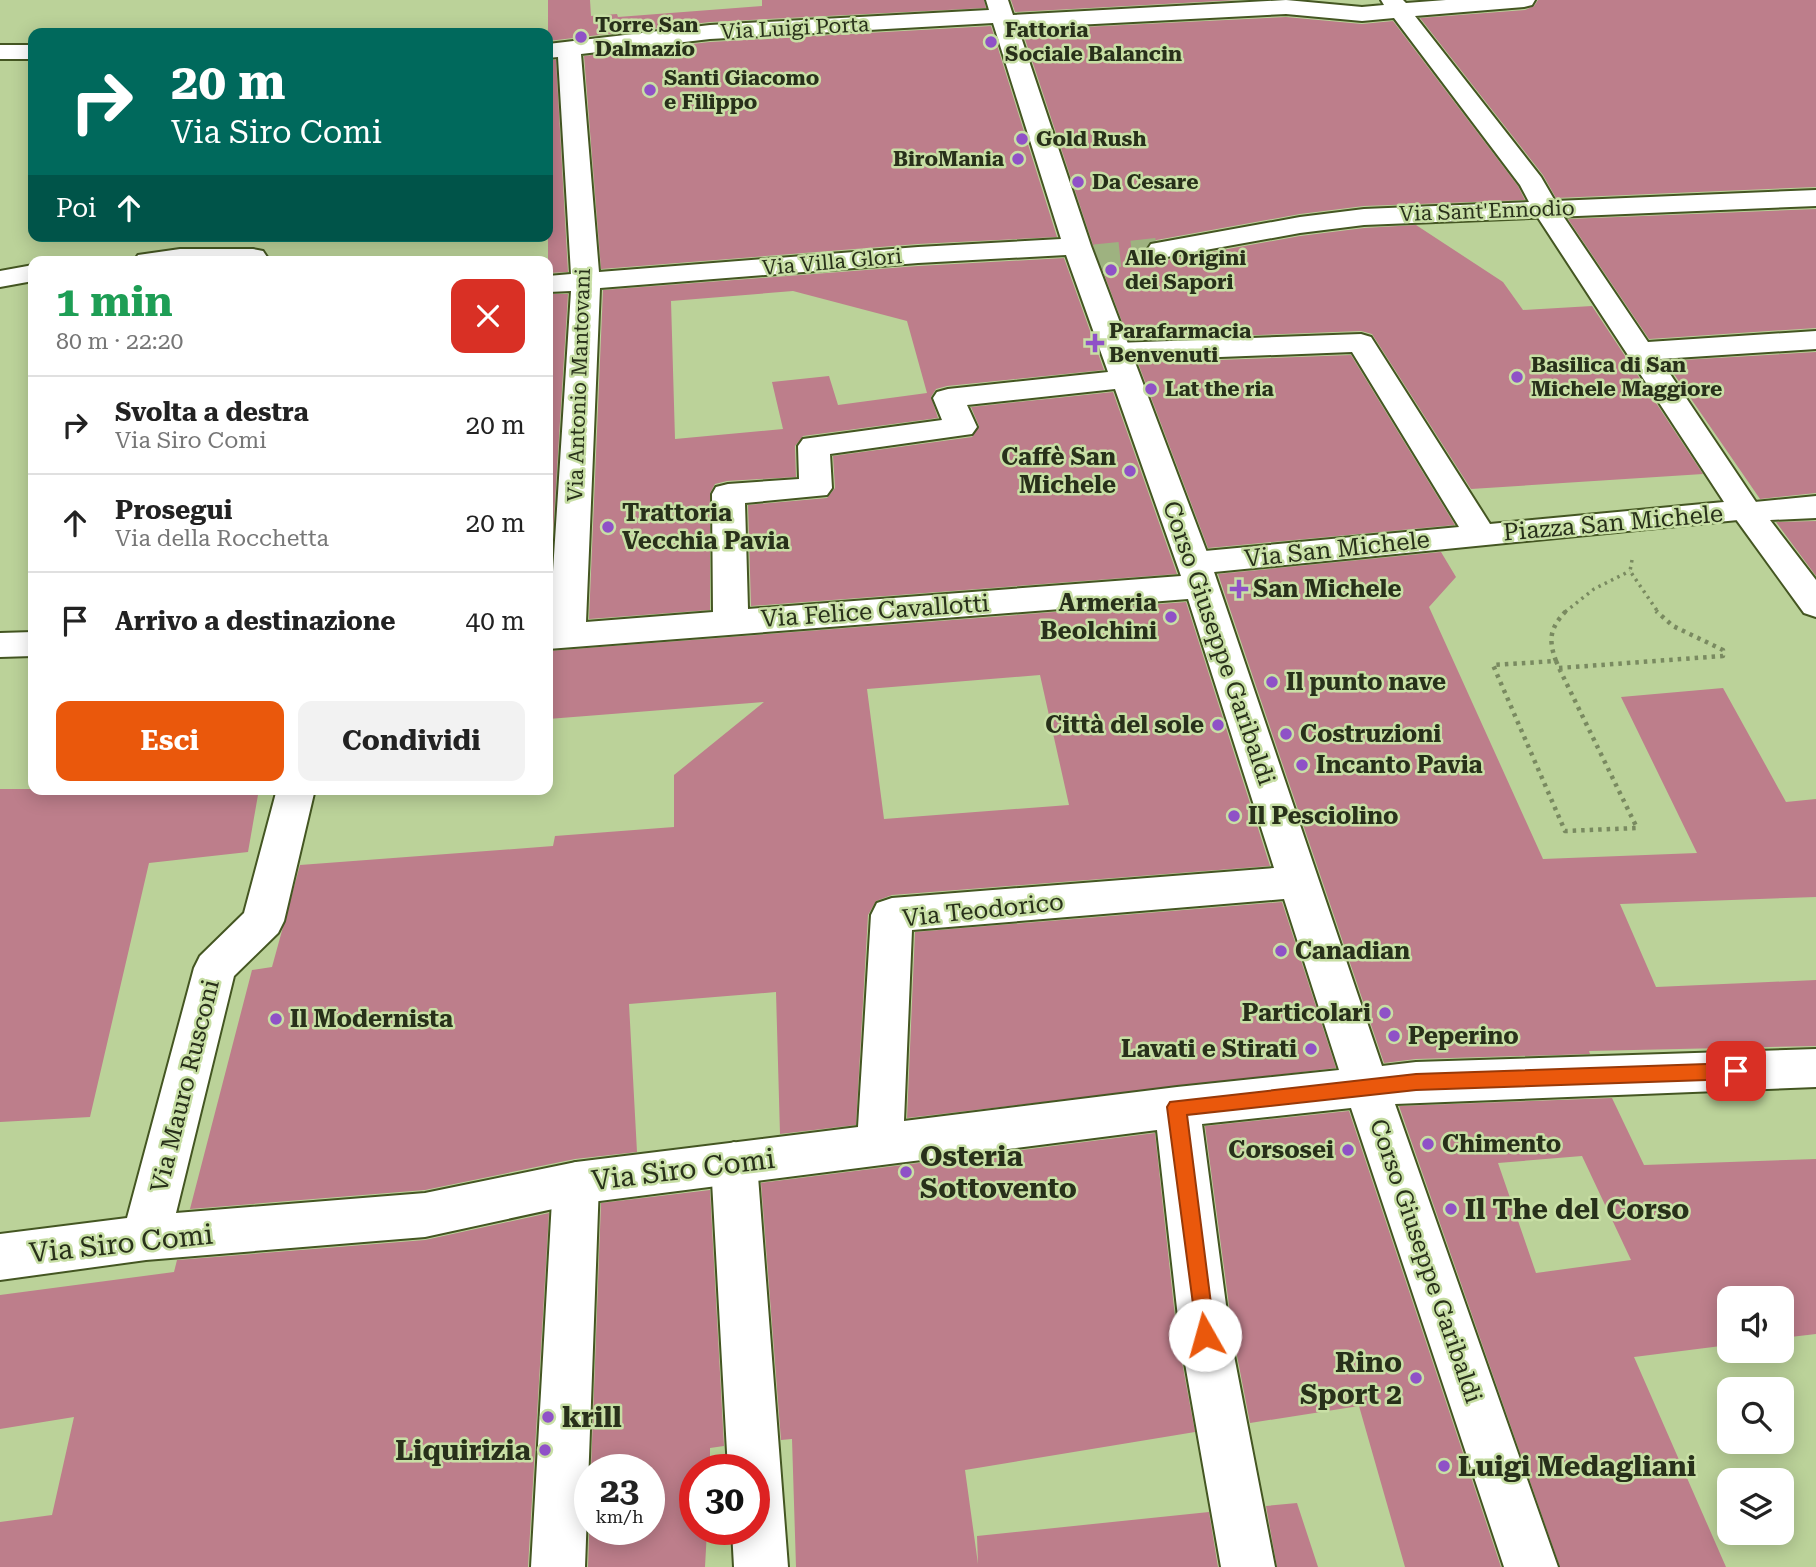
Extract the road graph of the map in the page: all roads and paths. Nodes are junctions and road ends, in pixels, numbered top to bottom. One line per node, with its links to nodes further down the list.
1 (1524, 0): 2 (street, Via Luigi Porta)
2 (1396, 5): 3 (street, Via Luigi Porta); 8 (street)
3 (1000, 13): 4 (street, Via Luigi Porta); 11 (street, Corso Giuseppe Garibaldi)
4 (558, 50): 15 (street, Via Antonio Mantovani)
5 (0, 52): 6 (street)
6 (28, 52)
7 (1816, 198): 8 (street, Via Sant'Ennodio)
8 (1546, 210): 9 (street, Via Sant'Ennodio); 18 (street)
9 (1161, 250)
10 (256, 251): 12 (street)
11 (1084, 254): 15 (street, Via Villa Glori); 19 (street, Corso Giuseppe Garibaldi)
12 (193, 256)
13 (28, 274): 14 (street)
14 (0, 279)
15 (586, 282): 16 (street, Via Villa Glori); 28 (street, Via Antonio Mantovani)
16 (553, 284)
17 (1816, 341): 18 (street)
18 (1639, 351): 21 (street)
19 (1122, 365): 23 (street); 25 (street, Corso Giuseppe Garibaldi); 27 (street)
20 (1816, 507): 21 (street, Piazza San Michele)
21 (1746, 511): 22 (street, Piazza San Michele); 26 (street)
22 (1610, 523): 23 (street, Piazza San Michele); 24 (path)
23 (1480, 535): 25 (street, Via San Michele)
24 (1630, 571): 31 (path); 32 (path)
25 (1198, 575): 27 (street, Via Felice Cavallotti); 34 (street, Corso Giuseppe Garibaldi)
26 (1816, 605)
27 (731, 622): 28 (street, Via Felice Cavallotti)
28 (558, 636)
29 (0, 645): 30 (street)
30 (28, 645)
31 (1556, 661): 32 (path); 32 (path)
32 (1559, 668)
33 (294, 795): 41 (street, Via Mauro Rusconi)
34 (1300, 882): 36 (street, Corso Giuseppe Garibaldi); 38 (street, Via Teodorico)
35 (1816, 1068): 36 (street, Via Siro Comi)
36 (1367, 1088): 37 (street, Via Siro Comi); 46 (street, Corso Giuseppe Garibaldi)
37 (1177, 1107): 38 (street, Via Siro Comi); 45 (street)
38 (880, 1145): 39 (street, Via Siro Comi)
39 (734, 1163): 40 (street, Via Siro Comi); 44 (street)
40 (576, 1183): 41 (street, Via Siro Comi); 43 (street)
41 (146, 1238): 42 (street, Via Siro Comi)
42 (0, 1257)
43 (558, 1567)
44 (761, 1567)
45 (1248, 1567)
46 (1531, 1567)

